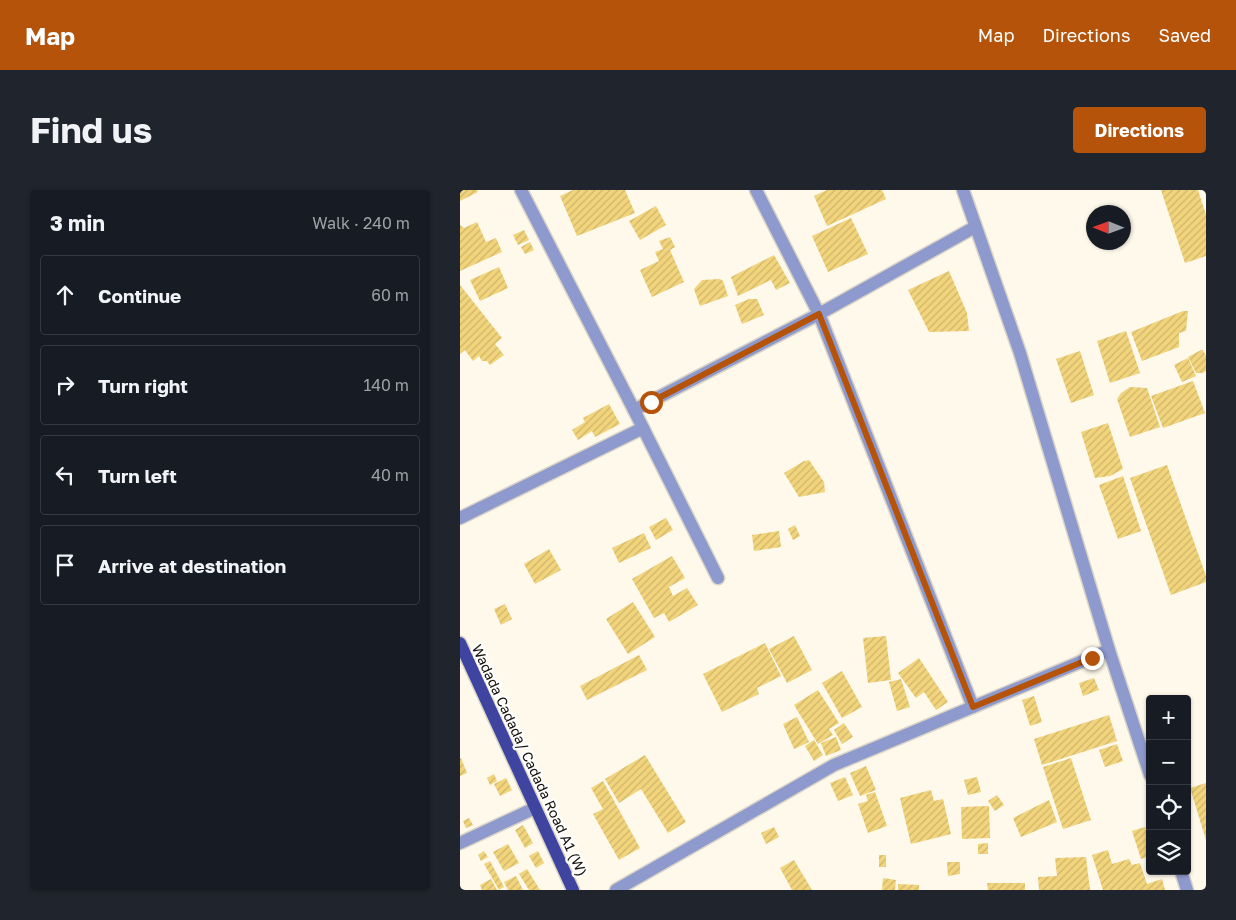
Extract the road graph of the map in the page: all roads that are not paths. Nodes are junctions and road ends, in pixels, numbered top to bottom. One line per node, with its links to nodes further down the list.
1 (521, 190): 6 (street)
2 (756, 190): 5 (street)
3 (963, 190): 4 (street)
4 (975, 227): 5 (street); 11 (street)
5 (819, 314): 6 (street); 12 (street)
6 (634, 410): 7 (street)
7 (643, 428): 8 (street); 9 (street)
8 (460, 518)
9 (718, 578)
10 (460, 642): 14 (main road, Wadada Cadada/ Cadada Road A1 (W))
11 (1109, 650): 12 (street); 13 (street)
12 (973, 707): 18 (street)
13 (1146, 763)
14 (535, 808): 15 (street); 17 (main road, Wadada Cadada/ Cadada Road A1 (W))
15 (460, 843)
16 (1182, 875): 19 (street)
17 (573, 890)
18 (616, 890)
19 (1188, 890)

